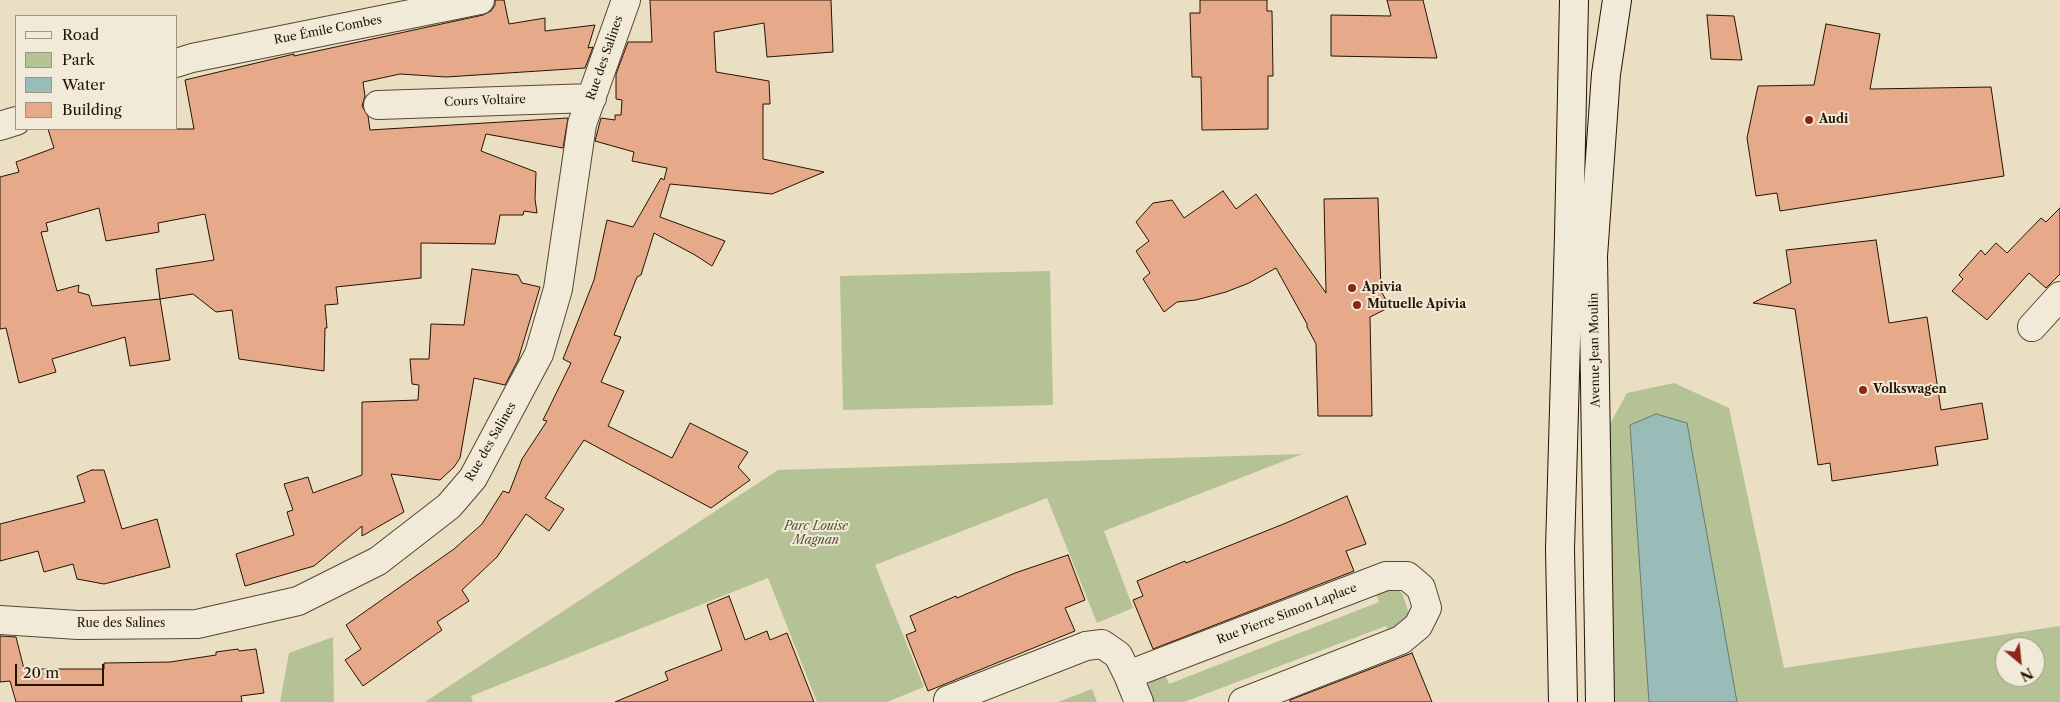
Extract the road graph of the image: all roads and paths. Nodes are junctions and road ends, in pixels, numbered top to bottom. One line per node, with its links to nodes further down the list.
1 (480, 0): 5 (street, Rue Émile Combes)
2 (626, 0): 6 (street, Rue des Salines)
3 (1574, 0): 17 (street)
4 (1617, 0): 18 (street, Avenue Jean Moulin)
5 (178, 62)
6 (592, 98): 7 (street, Cours Voltaire); 12 (street, Rue des Salines)
7 (378, 105)
8 (15, 121): 9 (street)
9 (0, 126)
10 (2060, 296): 11 (street)
11 (2032, 327)
12 (0, 620)
13 (1128, 675): 14 (street); 15 (street); 16 (street, Rue Pierre Simon Laplace)
14 (948, 700)
15 (1139, 702)
16 (1243, 702)
17 (1563, 702)
18 (1600, 702)

